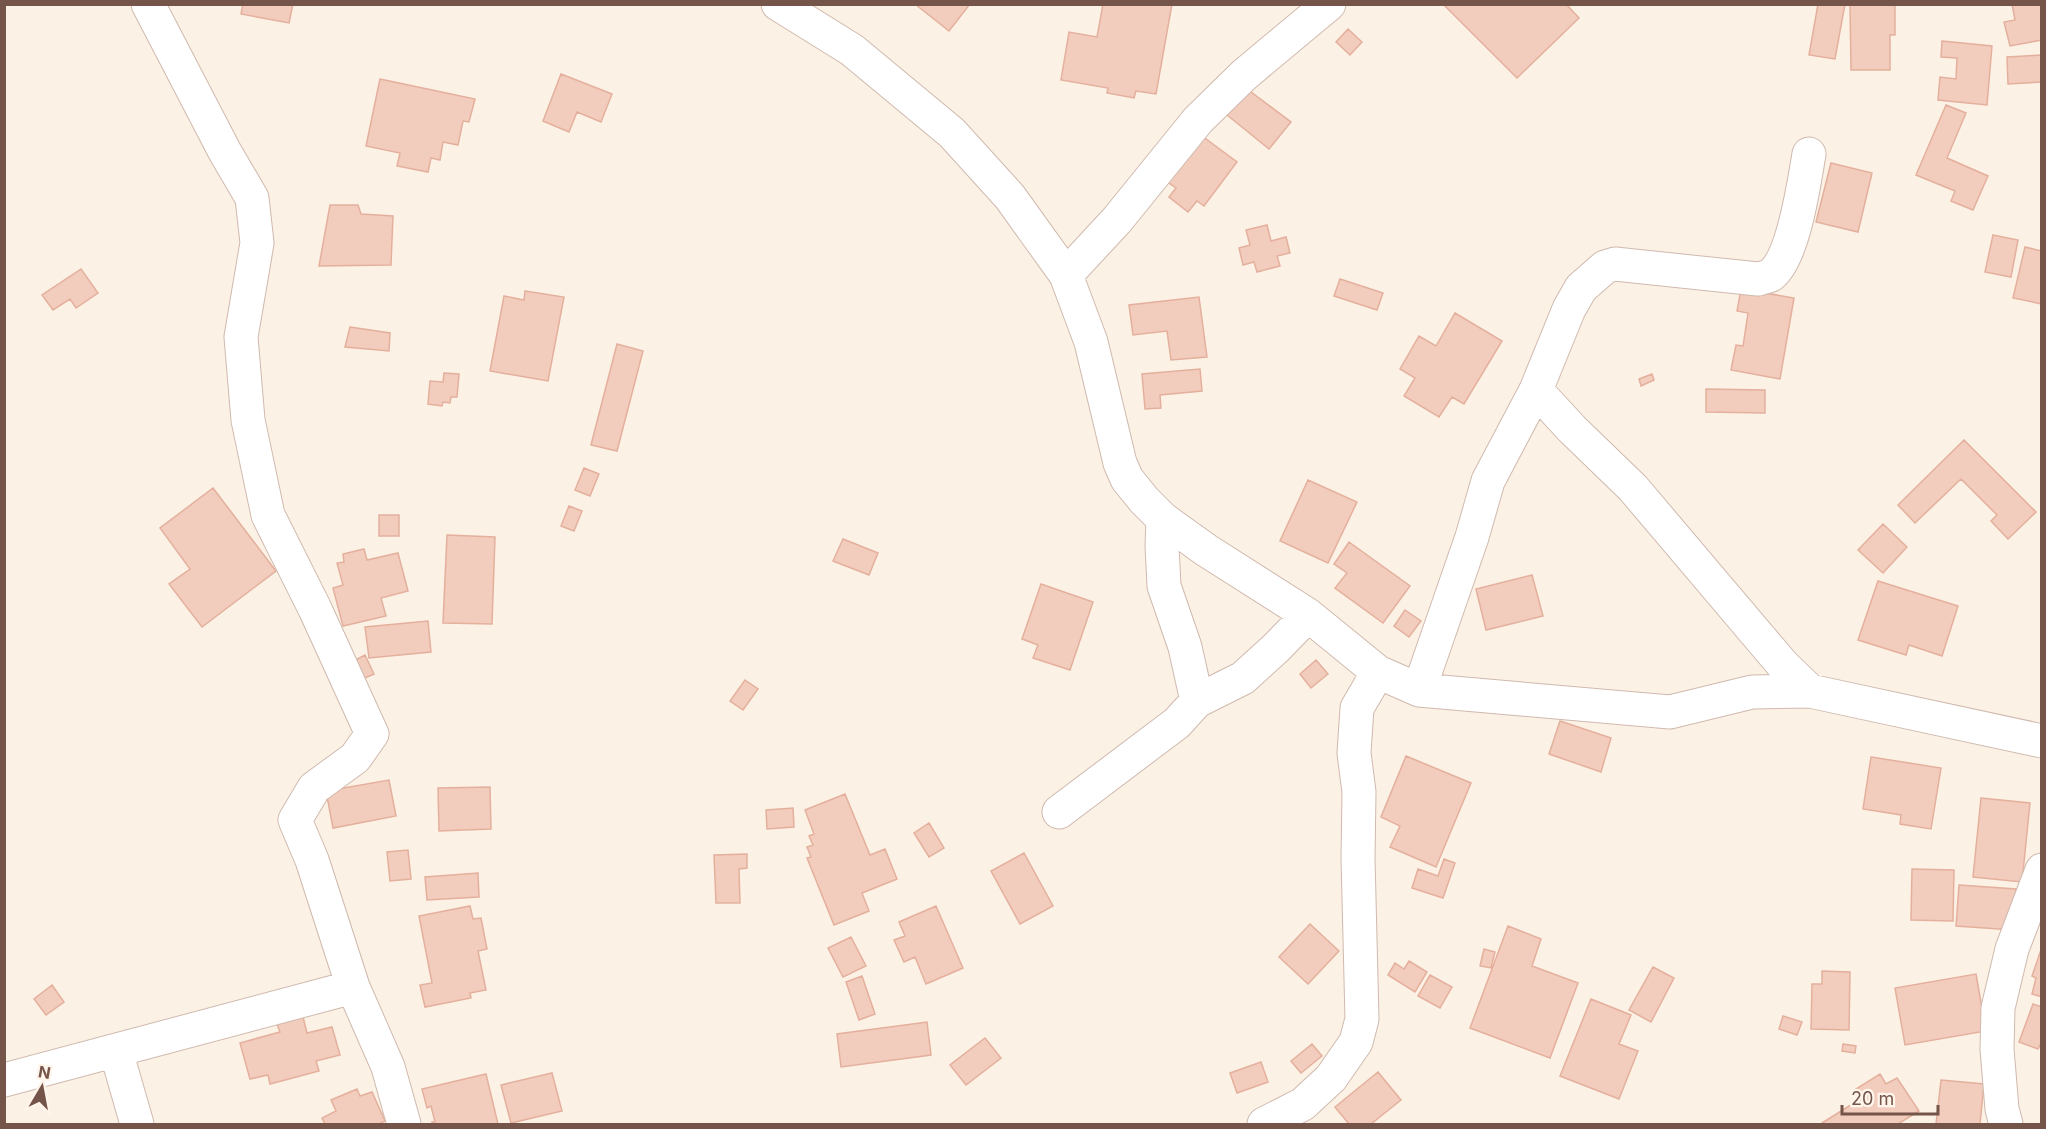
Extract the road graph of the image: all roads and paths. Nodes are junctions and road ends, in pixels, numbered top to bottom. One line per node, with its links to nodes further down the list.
1 (148, 4): 16 (street)
2 (778, 4): 5 (street)
3 (1329, 4): 5 (street)
4 (1809, 154): 6 (street)
5 (1066, 275): 7 (street)
6 (1536, 390): 10 (street); 11 (street)
7 (1163, 519): 8 (street); 12 (street)
8 (1308, 615): 9 (street); 12 (street)
9 (1378, 672): 10 (street); 21 (street)
10 (1419, 690): 11 (street)
11 (1810, 691): 13 (street)
12 (1197, 701): 14 (street)
13 (2042, 741)
14 (1059, 812)
15 (2042, 870): 22 (street)
16 (353, 987): 17 (street); 20 (street)
17 (116, 1051): 18 (street); 19 (street)
18 (4, 1080)
19 (136, 1125)
20 (404, 1125)
21 (1264, 1125)
22 (2006, 1125)

